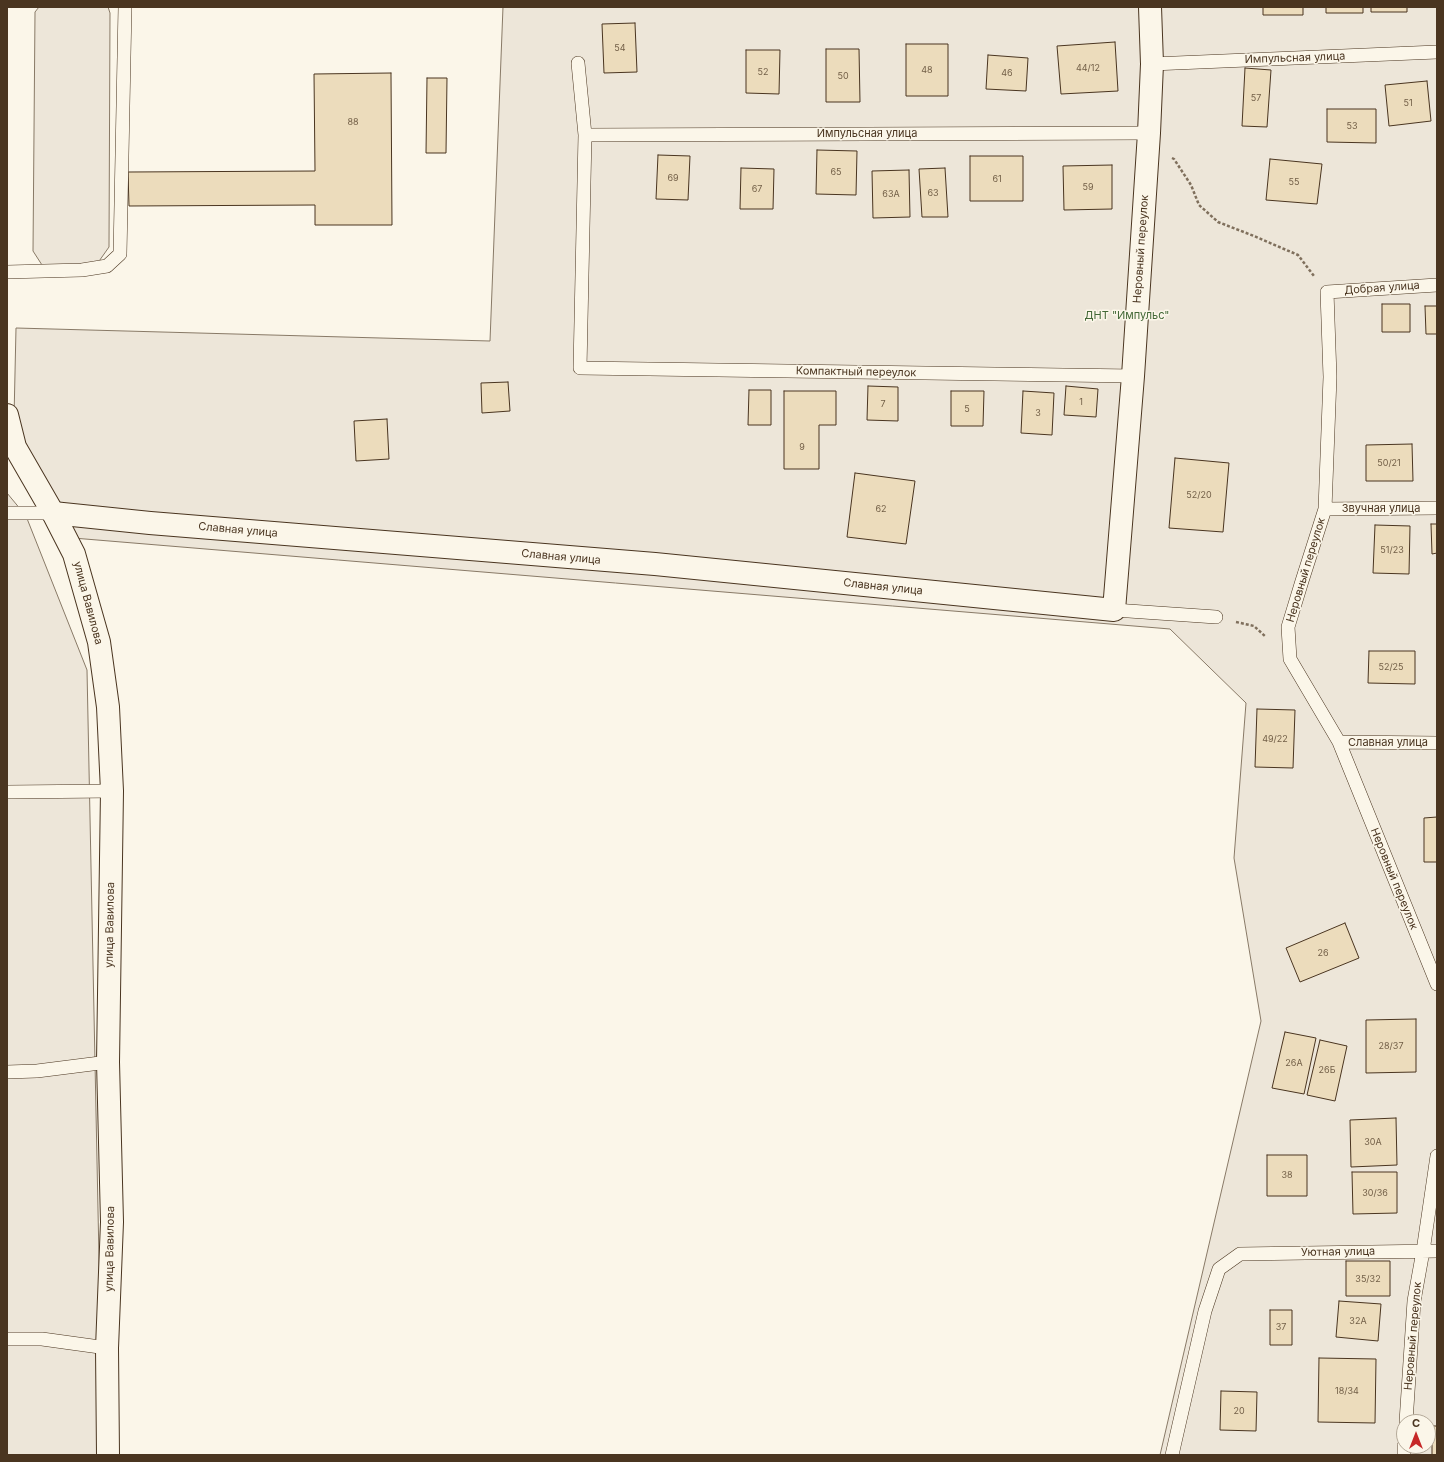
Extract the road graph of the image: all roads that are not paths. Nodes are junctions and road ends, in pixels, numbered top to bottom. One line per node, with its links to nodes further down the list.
1 (126, 7): 8 (lane)
2 (1150, 7): 5 (street, Неровный переулок)
3 (1437, 52): 5 (lane, Импульсная улица)
4 (578, 63): 6 (lane)
5 (1152, 64): 7 (street, Неровный переулок)
6 (585, 135): 7 (lane, Импульсная улица); 11 (lane, Компактный переулок)
7 (1149, 142): 11 (street, Неровный переулок)
8 (7, 272)
9 (1437, 285): 10 (lane, Добрая улица)
10 (1327, 292): 14 (lane, Неровный переулок)
11 (1133, 376): 17 (street, Неровный переулок)
12 (7, 415): 15 (street, улица Вавилова)
13 (1437, 508): 14 (lane, Звучная улица)
14 (1325, 509): 19 (lane, Неровный переулок)
15 (53, 513): 16 (lane, Славная улица); 17 (street, Славная улица); 21 (street, улица Вавилова)
16 (7, 514)
17 (1114, 610): 18 (lane)
18 (1216, 617)
19 (1339, 742): 20 (lane, Славная улица); 23 (lane, Неровный переулок)
20 (1437, 743)
21 (112, 791): 22 (lane); 24 (street, улица Вавилова)
22 (7, 792)
23 (1437, 984)
24 (108, 1062): 25 (lane); 30 (street, улица Вавилова)
25 (7, 1072)
26 (1437, 1156): 27 (lane, Неровный переулок)
27 (1423, 1251): 28 (lane, Уютная улица); 31 (lane, Неровный переулок); 33 (lane, Уютная улица)
28 (1437, 1251)
29 (7, 1339): 30 (lane)
30 (107, 1348): 32 (street, улица Вавилова)
31 (1407, 1414)
32 (108, 1455)
33 (1172, 1455)

